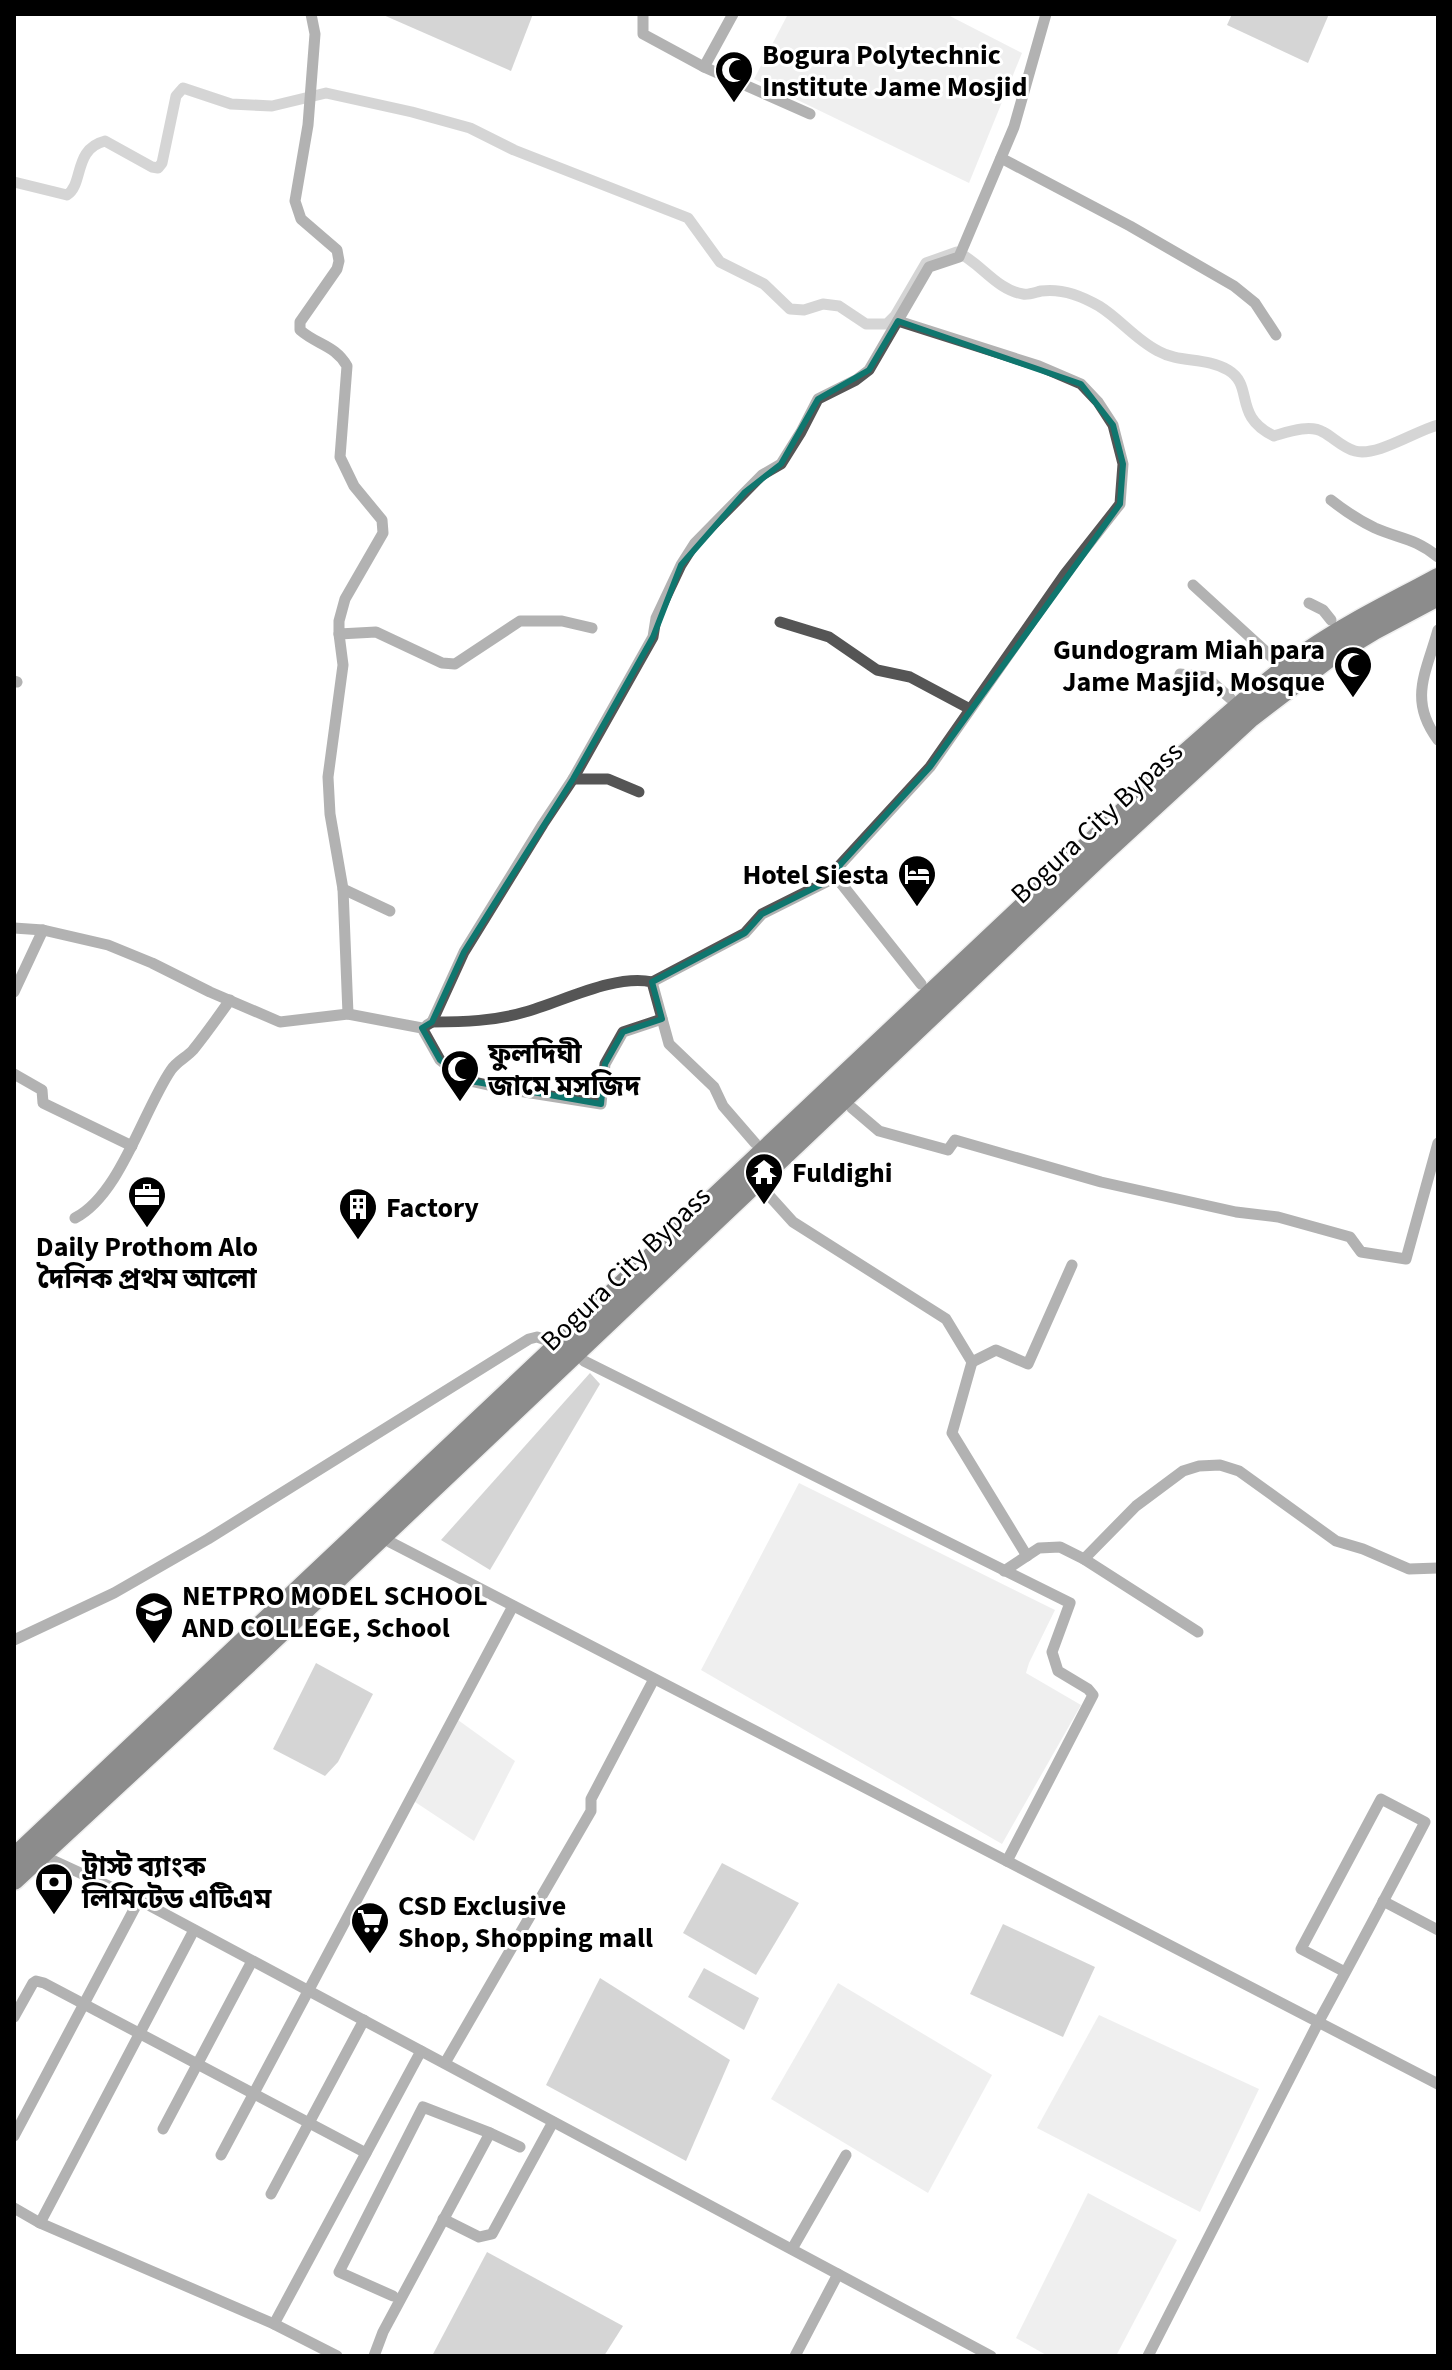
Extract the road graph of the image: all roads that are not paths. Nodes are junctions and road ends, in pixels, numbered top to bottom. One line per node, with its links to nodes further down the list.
1 (311, 14): 22 (street)
2 (643, 14): 6 (street)
3 (654, 14): 6 (street)
4 (733, 14): 7 (street)
5 (1046, 14): 9 (street)
6 (643, 34): 7 (street)
7 (704, 67): 8 (street)
8 (810, 114)
9 (1001, 158): 10 (street); 11 (street)
10 (898, 321): 26 (street); 28 (street)
11 (1276, 335)
12 (1331, 500): 13 (street)
13 (1438, 557)
14 (1438, 578): 62 (highway, Bogura City Bypass)
15 (1193, 585): 23 (street)
16 (1438, 596): 65 (highway, Bogura City Bypass)
17 (1309, 603): 18 (street)
18 (1331, 620)
19 (780, 622): 26 (street)
20 (592, 628): 22 (street)
21 (1438, 630): 27 (street)
22 (339, 634): 31 (street)
23 (1275, 660)
24 (1180, 674): 25 (street)
25 (1230, 698)
26 (970, 709): 30 (street)
27 (1438, 740)
28 (573, 779): 29 (street); 41 (street)
29 (639, 792)
30 (838, 876): 35 (street); 36 (street)
31 (343, 889): 32 (street); 39 (street)
32 (390, 911)
33 (14, 928): 34 (street)
34 (43, 930): 37 (street); 38 (street)
35 (652, 982): 40 (street); 41 (street)
36 (921, 984)
37 (14, 992)
38 (230, 1000): 39 (street); 46 (street)
39 (348, 1014): 41 (street)
40 (662, 1019): 41 (street); 44 (street)
41 (427, 1025)
42 (14, 1074): 46 (street)
43 (852, 1108): 45 (street)
44 (755, 1143)
45 (1438, 1143)
46 (132, 1146): 48 (street)
47 (765, 1191): 52 (street)
48 (75, 1218)
49 (1072, 1265): 52 (street)
50 (546, 1340): 60 (street)
51 (584, 1361): 57 (street)
52 (972, 1362): 54 (street)
53 (390, 1542): 58 (street)
54 (1027, 1556): 55 (street); 57 (street)
55 (1084, 1559): 56 (street); 59 (street)
56 (1438, 1568)
57 (1004, 1571): 64 (street)
58 (513, 1606): 61 (street); 72 (street)
59 (1198, 1632)
60 (14, 1640)
61 (654, 1679): 64 (street); 80 (street)
62 (14, 1858)
63 (52, 1860): 66 (street)
64 (1007, 1861): 76 (street)
65 (14, 1880)
66 (139, 1900): 68 (street); 73 (street)
67 (1383, 1901): 69 (street); 71 (street); 71 (street)
68 (194, 1930): 70 (street); 77 (street)
69 (1438, 1930)
70 (252, 1961): 72 (street); 79 (street)
71 (1345, 1972): 76 (street)
72 (307, 1990): 75 (street); 82 (street)
73 (84, 2003): 74 (street); 77 (street); 87 (street)
74 (14, 2017)
75 (364, 2020): 78 (street); 83 (street)
76 (1319, 2021): 81 (street); 104 (street)
77 (140, 2034): 79 (street); 95 (street)
78 (421, 2051): 80 (street); 89 (street)
79 (198, 2063): 82 (street); 85 (street)
80 (445, 2063): 84 (street)
81 (1438, 2084)
82 (254, 2092): 83 (street); 90 (street)
83 (310, 2122): 89 (street); 92 (street)
84 (553, 2122): 94 (street); 96 (street)
85 (163, 2129)
86 (490, 2133): 88 (street); 94 (street); 98 (street)
87 (14, 2136)
88 (520, 2147)
89 (366, 2153): 99 (street)
90 (221, 2155)
91 (846, 2155): 96 (street)
92 (271, 2194)
93 (14, 2208): 95 (street)
94 (443, 2219): 102 (street)
95 (40, 2223): 99 (street)
96 (792, 2249): 97 (street)
97 (838, 2274): 100 (street); 103 (street)
98 (393, 2296)
99 (274, 2324): 101 (street)
100 (985, 2355)
101 (337, 2356)
102 (374, 2356)
103 (795, 2356)
104 (1148, 2356)

